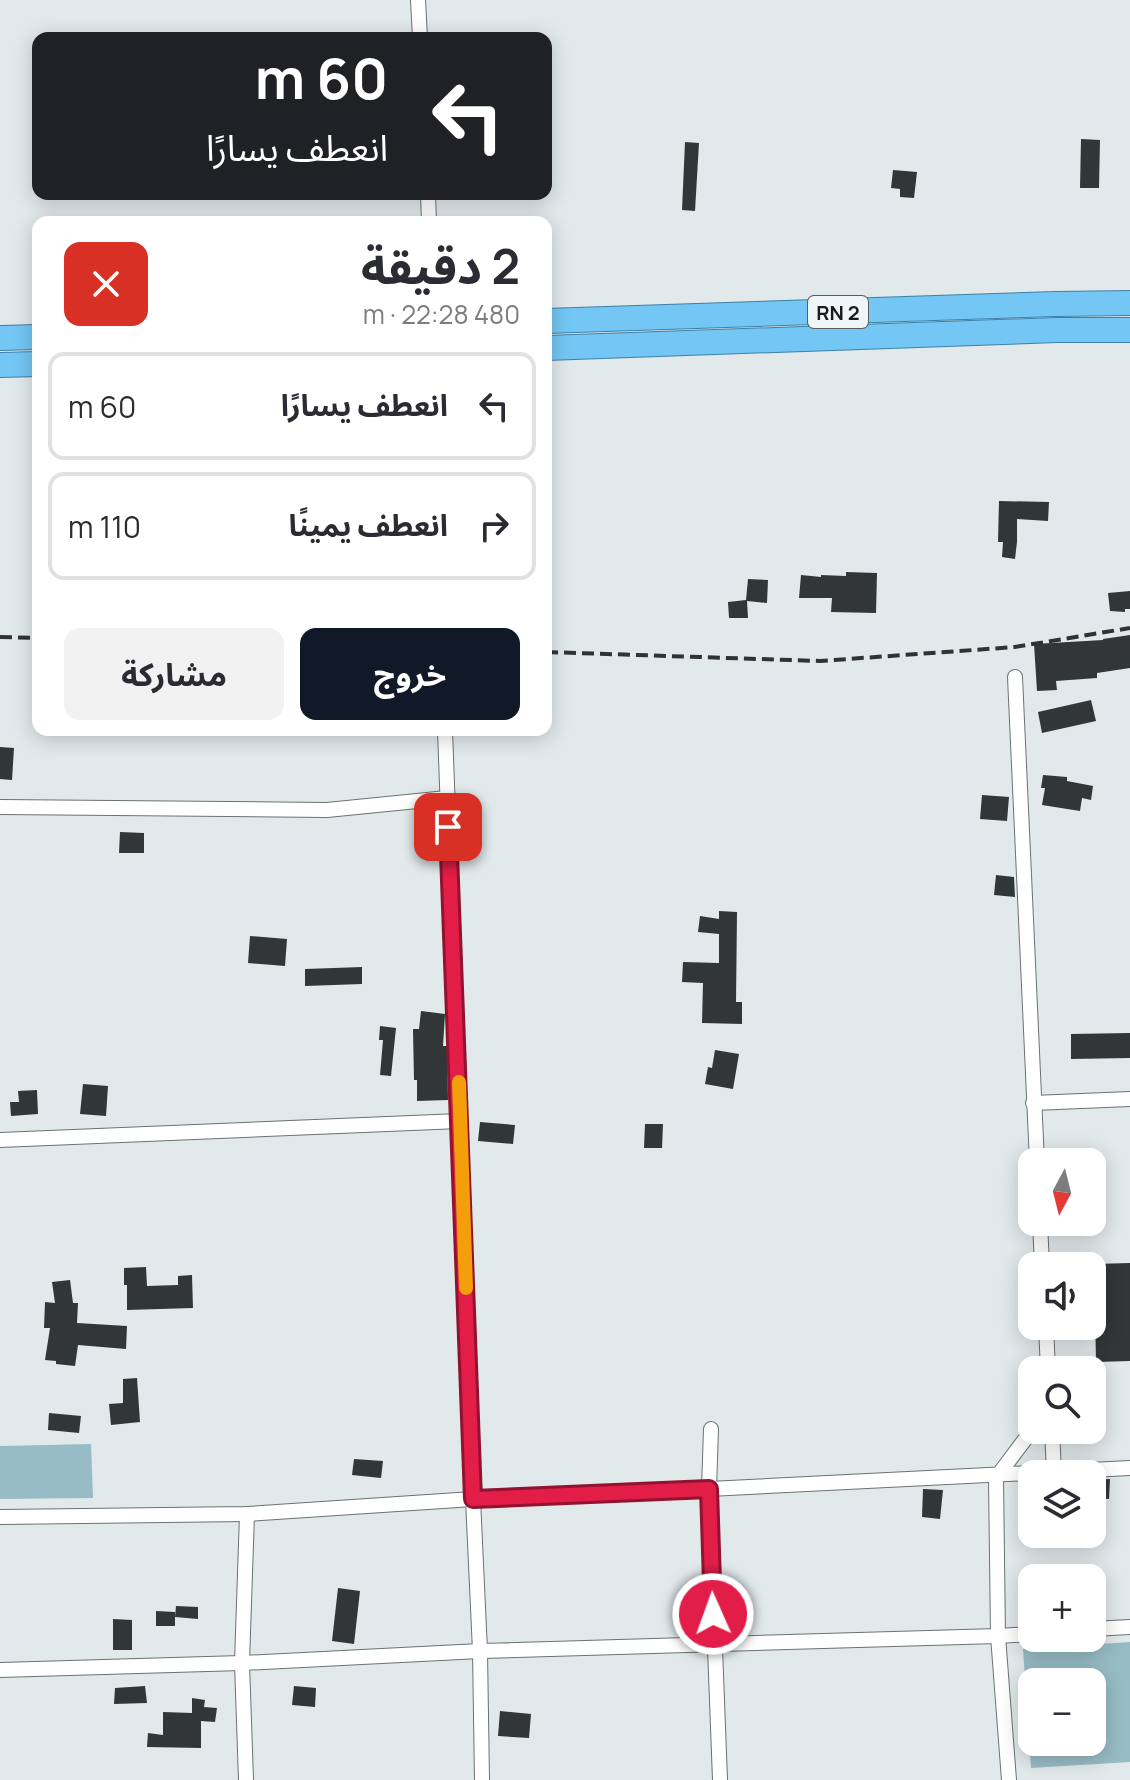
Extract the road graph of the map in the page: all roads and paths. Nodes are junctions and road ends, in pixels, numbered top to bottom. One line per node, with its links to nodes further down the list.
1 (418, 0): 2 (street)
2 (420, 32)
3 (1130, 303): 4 (highway, RN 2)
4 (552, 321)
5 (1130, 330): 8 (highway, RN 2)
6 (32, 337): 7 (highway)
7 (0, 338)
8 (552, 348)
9 (32, 364): 10 (highway)
10 (0, 365)
11 (1015, 677): 16 (street)
12 (445, 736): 13 (street)
13 (447, 798): 14 (street); 17 (street)
14 (0, 807)
15 (1130, 1099): 16 (street)
16 (1033, 1103): 19 (street)
17 (460, 1121): 18 (street); 27 (street)
18 (0, 1140)
19 (1036, 1148)
20 (711, 1429): 26 (street)
21 (1021, 1444): 25 (street)
22 (1130, 1468): 23 (street)
23 (1106, 1469)
24 (1018, 1473): 25 (street)
25 (998, 1474): 26 (street); 33 (street)
26 (709, 1489): 27 (street); 34 (street)
27 (473, 1499): 28 (street); 35 (street)
28 (247, 1514): 29 (street); 36 (street)
29 (0, 1517)
30 (1130, 1627): 31 (street)
31 (1106, 1628)
32 (1018, 1635): 33 (street)
33 (998, 1636): 34 (street); 41 (street)
34 (714, 1645): 35 (street); 40 (street)
35 (480, 1651): 36 (street); 39 (street)
36 (242, 1663): 37 (street); 38 (street)
37 (0, 1670)
38 (246, 1780)
39 (482, 1780)
40 (720, 1780)
41 (1009, 1780)

